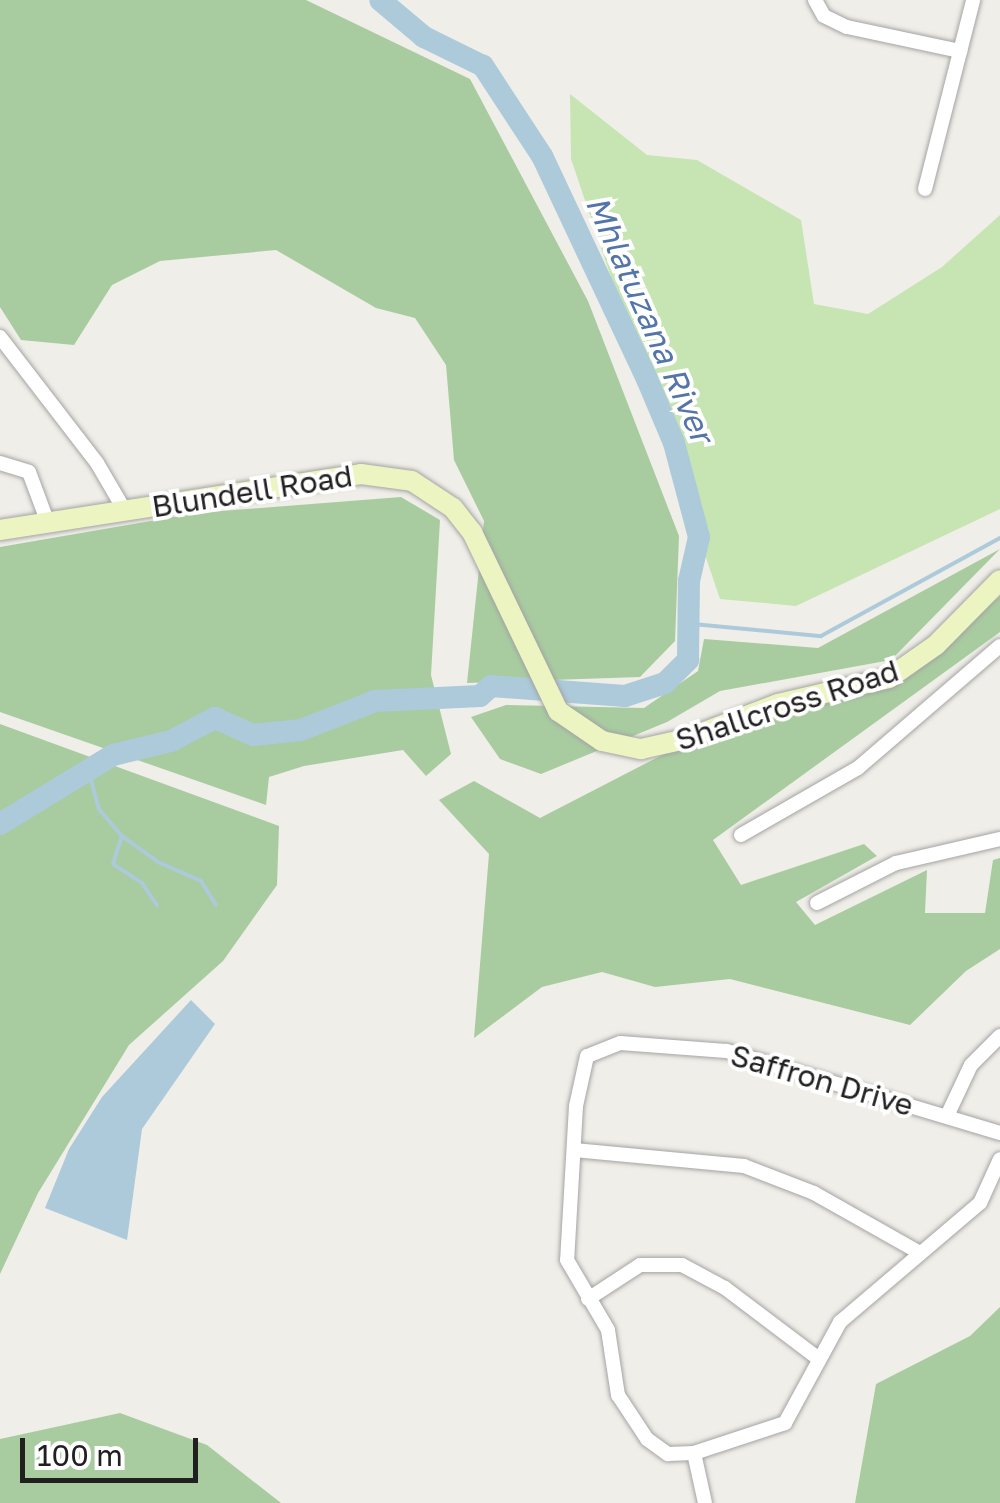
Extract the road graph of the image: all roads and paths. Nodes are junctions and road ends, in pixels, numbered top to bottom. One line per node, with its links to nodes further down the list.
1 (815, 0): 3 (street)
2 (974, 0): 3 (street)
3 (960, 51): 4 (street)
4 (924, 189)
5 (0, 337): 7 (street)
6 (0, 463): 8 (street)
7 (126, 511): 8 (street, Blundell Road); 12 (street, Blundell Road)
8 (48, 523): 9 (street, Blundell Road)
9 (0, 530)
10 (1000, 580): 12 (street, Shallcross Road)
11 (1000, 646): 13 (street)
12 (602, 740)
13 (742, 834)
14 (1000, 839): 15 (street)
15 (818, 903)
16 (1000, 1036): 17 (street)
17 (947, 1116): 18 (street, Saffron Drive); 19 (street, Saffron Drive)
18 (1000, 1132)
19 (574, 1150): 21 (street); 22 (street, Saffron Drive)
20 (1000, 1159): 21 (street)
21 (920, 1254): 23 (street)
22 (588, 1299): 23 (street); 24 (street, Saffron Drive)
23 (819, 1360): 24 (street)
24 (694, 1453): 25 (street)
25 (704, 1503)

